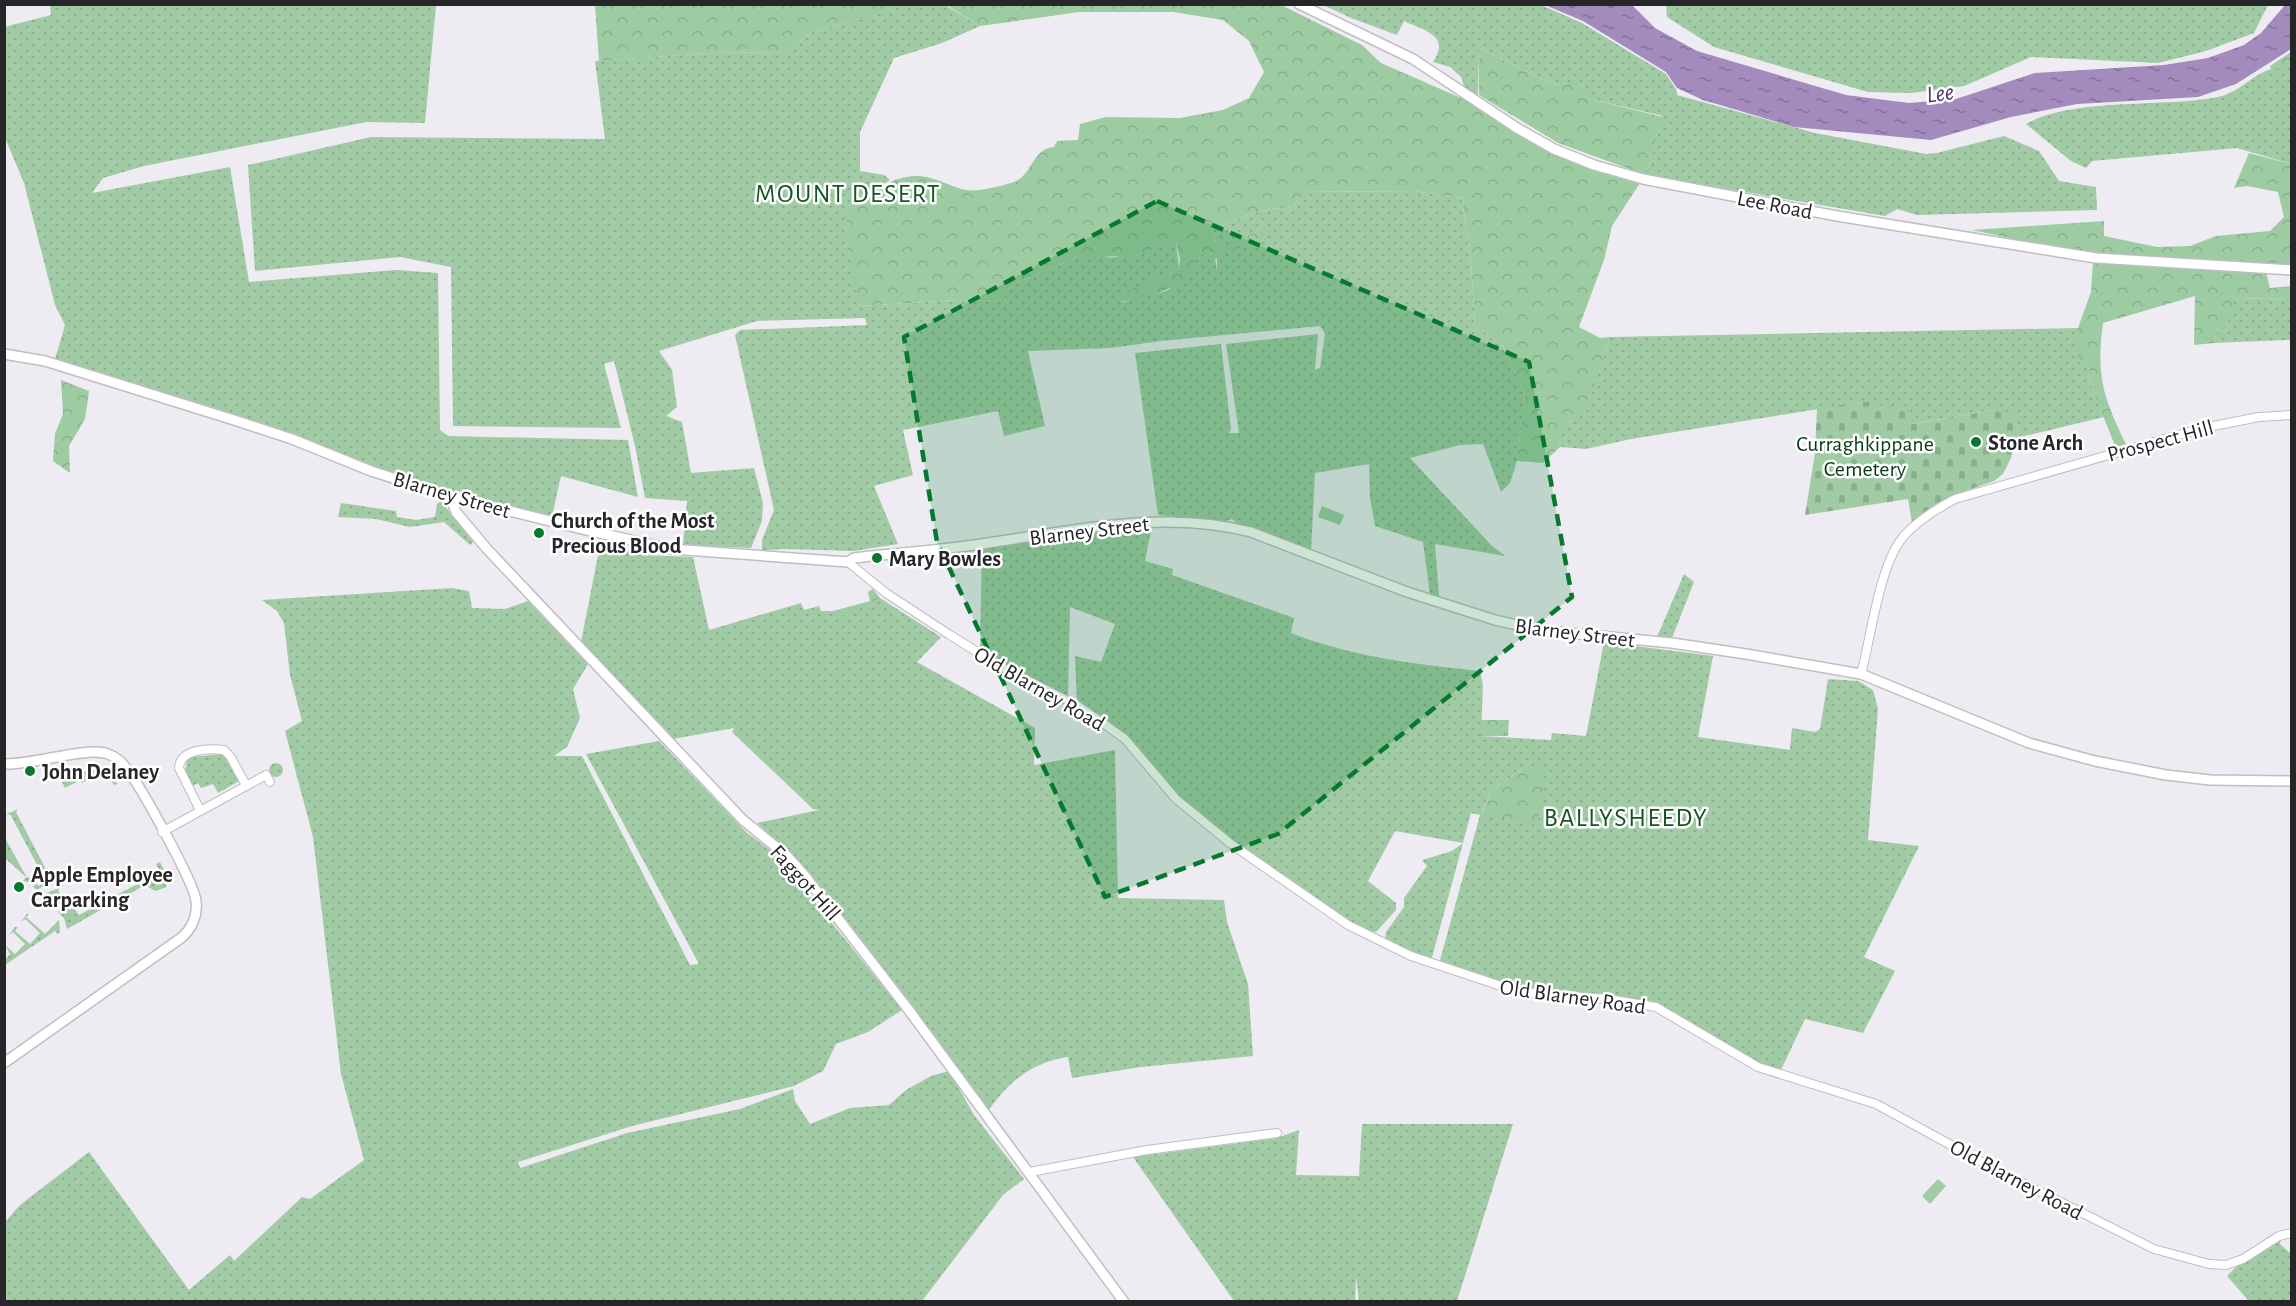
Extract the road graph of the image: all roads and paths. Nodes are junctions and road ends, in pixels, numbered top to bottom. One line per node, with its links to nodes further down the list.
1 (1299, 4): 2 (street, Lee Road)
2 (2292, 270)
3 (4, 354): 5 (street, Blarney Street)
4 (2292, 415): 7 (street, Prospect Hill)
5 (450, 496): 6 (street, Blarney Street); 18 (street, Faggot Hill)
6 (848, 562): 7 (street, Blarney Street); 19 (street, Old Blarney Road)
7 (1861, 674): 9 (street, Blarney Street)
8 (4, 764): 13 (street)
9 (2292, 780)
10 (270, 782): 11 (street)
11 (246, 786): 12 (street); 12 (street)
12 (201, 810): 13 (street)
13 (162, 832): 14 (street)
14 (155, 956): 15 (street); 16 (street)
15 (4, 1057)
16 (4, 1063)
17 (1277, 1133): 18 (street)
18 (1030, 1172): 20 (street, Faggot Hill)
19 (2292, 1233)
20 (1124, 1302)

